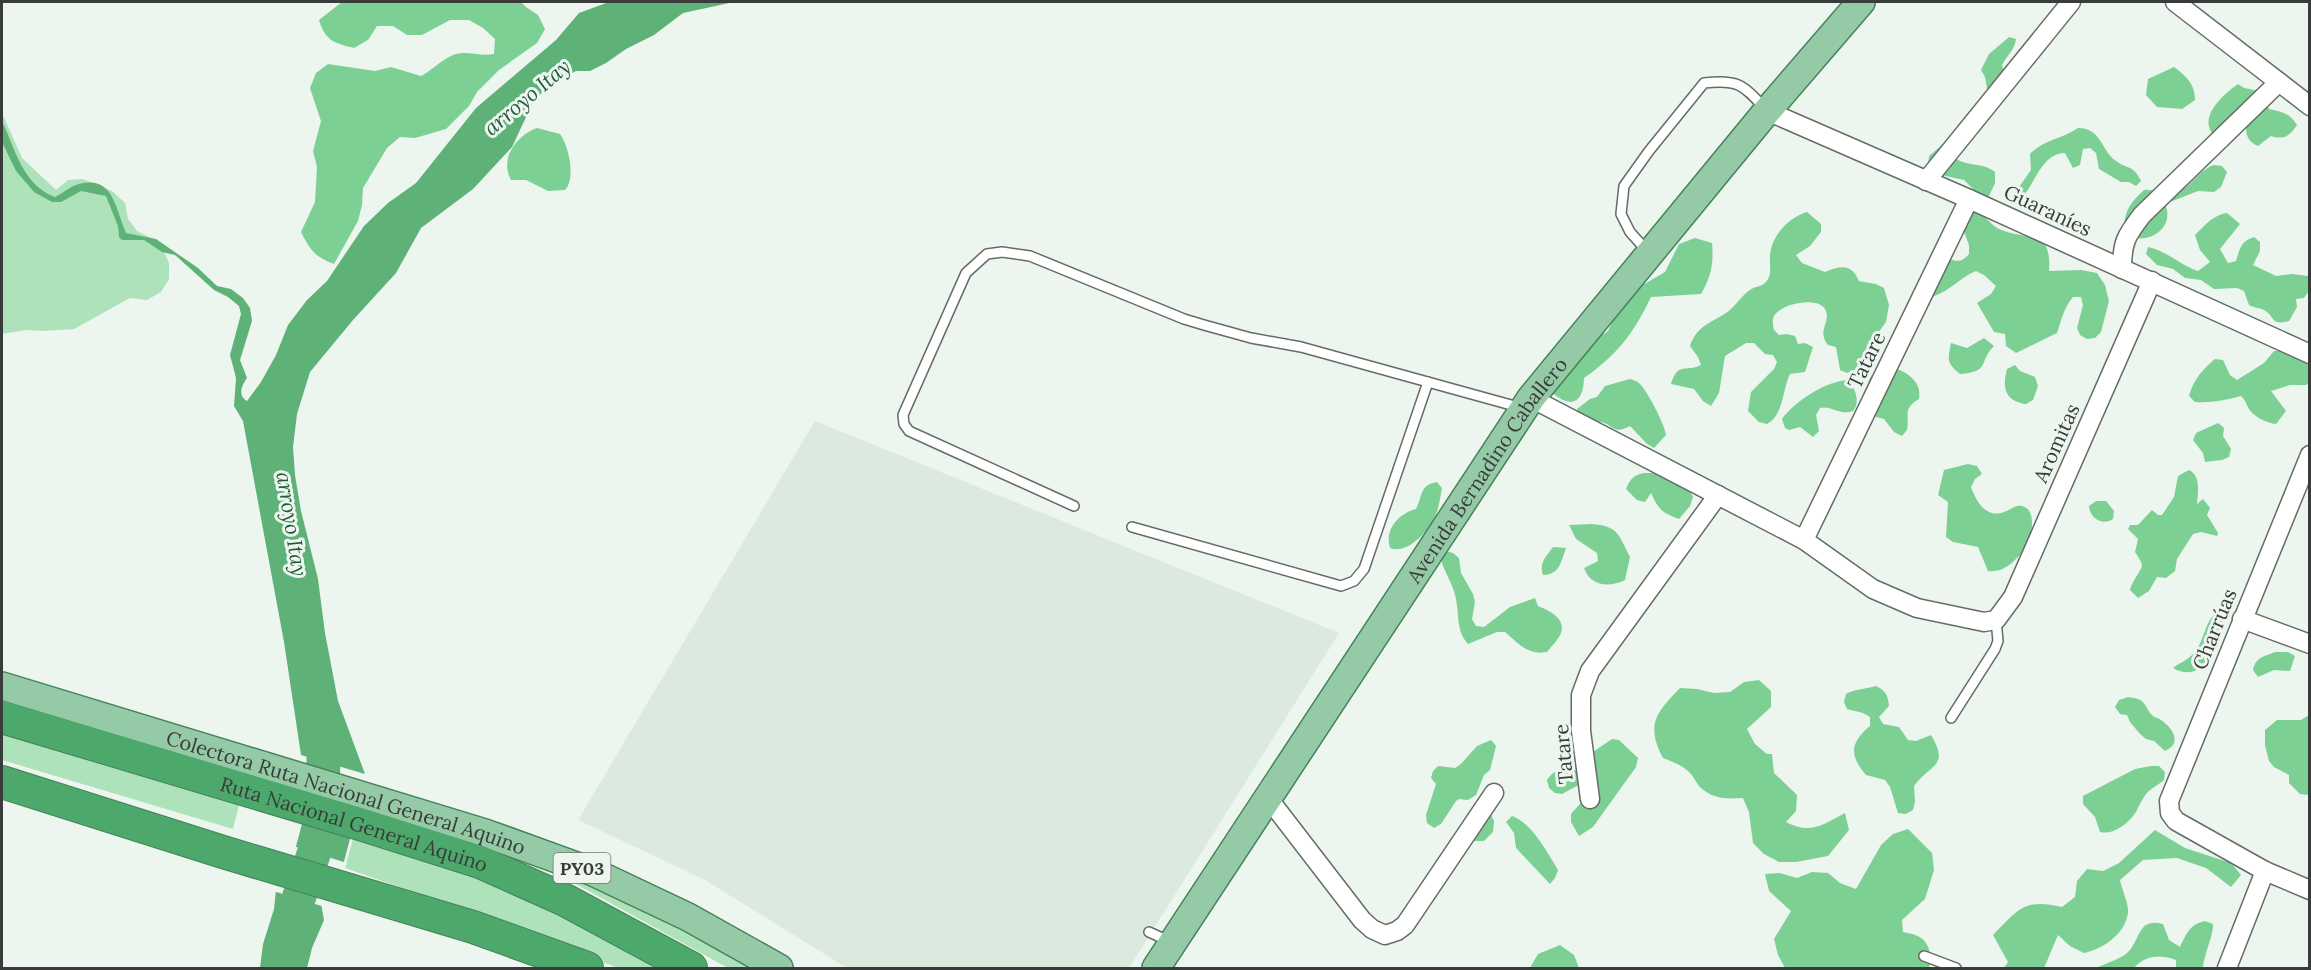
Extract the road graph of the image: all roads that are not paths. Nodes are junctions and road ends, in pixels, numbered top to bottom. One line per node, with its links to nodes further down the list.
1 (1861, 2): 6 (main road, Avenida Bernadino Caballero)
2 (2072, 2): 7 (street)
3 (2175, 2): 4 (street)
4 (2279, 82): 5 (street); 10 (street)
5 (2310, 105)
6 (1767, 111): 7 (street, Guaraníes); 9 (main road, Avenida Bernadino Caballero); 9 (lane)
7 (1926, 181): 8 (street, Guaraníes)
8 (1969, 199): 10 (street, Guaraníes); 19 (street, Tatare)
9 (1649, 254): 14 (main road, Avenida Bernadino Caballero)
10 (2122, 269): 11 (street, Guaraníes)
11 (2152, 281): 12 (street, Guaraníes); 21 (street, Aromitas)
12 (2310, 354)
13 (1428, 382): 14 (lane); 17 (lane); 18 (lane)
14 (1528, 403): 16 (street); 29 (main road, Avenida Bernadino Caballero)
15 (2310, 454): 20 (street, Charrúas)
16 (1718, 495): 19 (street); 30 (street, Tatare)
17 (1074, 506)
18 (1132, 527)
19 (1804, 540): 21 (street)
20 (2242, 619): 22 (street); 32 (street, Charrúas)
21 (1996, 620): 25 (lane)
22 (2310, 644)
23 (2, 686): 26 (main road, Colectora Ruta Nacional General Aquino / PY03)
24 (2, 717): 26 (highway, Ruta Nacional General Aquino / PY03)
25 (1951, 718)
26 (246, 775): 31 (highway, Ruta Nacional General Aquino / PY03)
27 (2, 782): 33 (highway)
28 (1494, 793): 29 (street)
29 (1268, 798): 40 (main road, Avenida Bernadino Caballero)
30 (1590, 799)
31 (367, 812): 38 (highway, Ruta Nacional General Aquino / PY03); 39 (main road, Colectora Ruta Nacional General Aquino / PY03)
32 (2265, 872): 34 (street); 42 (street)
33 (348, 888): 36 (main road); 37 (highway)
34 (2310, 890)
35 (1924, 956): 41 (lane)
36 (551, 969)
37 (586, 969)
38 (691, 969)
39 (780, 969)
40 (1156, 969)
41 (1956, 969)
42 (2227, 969)

